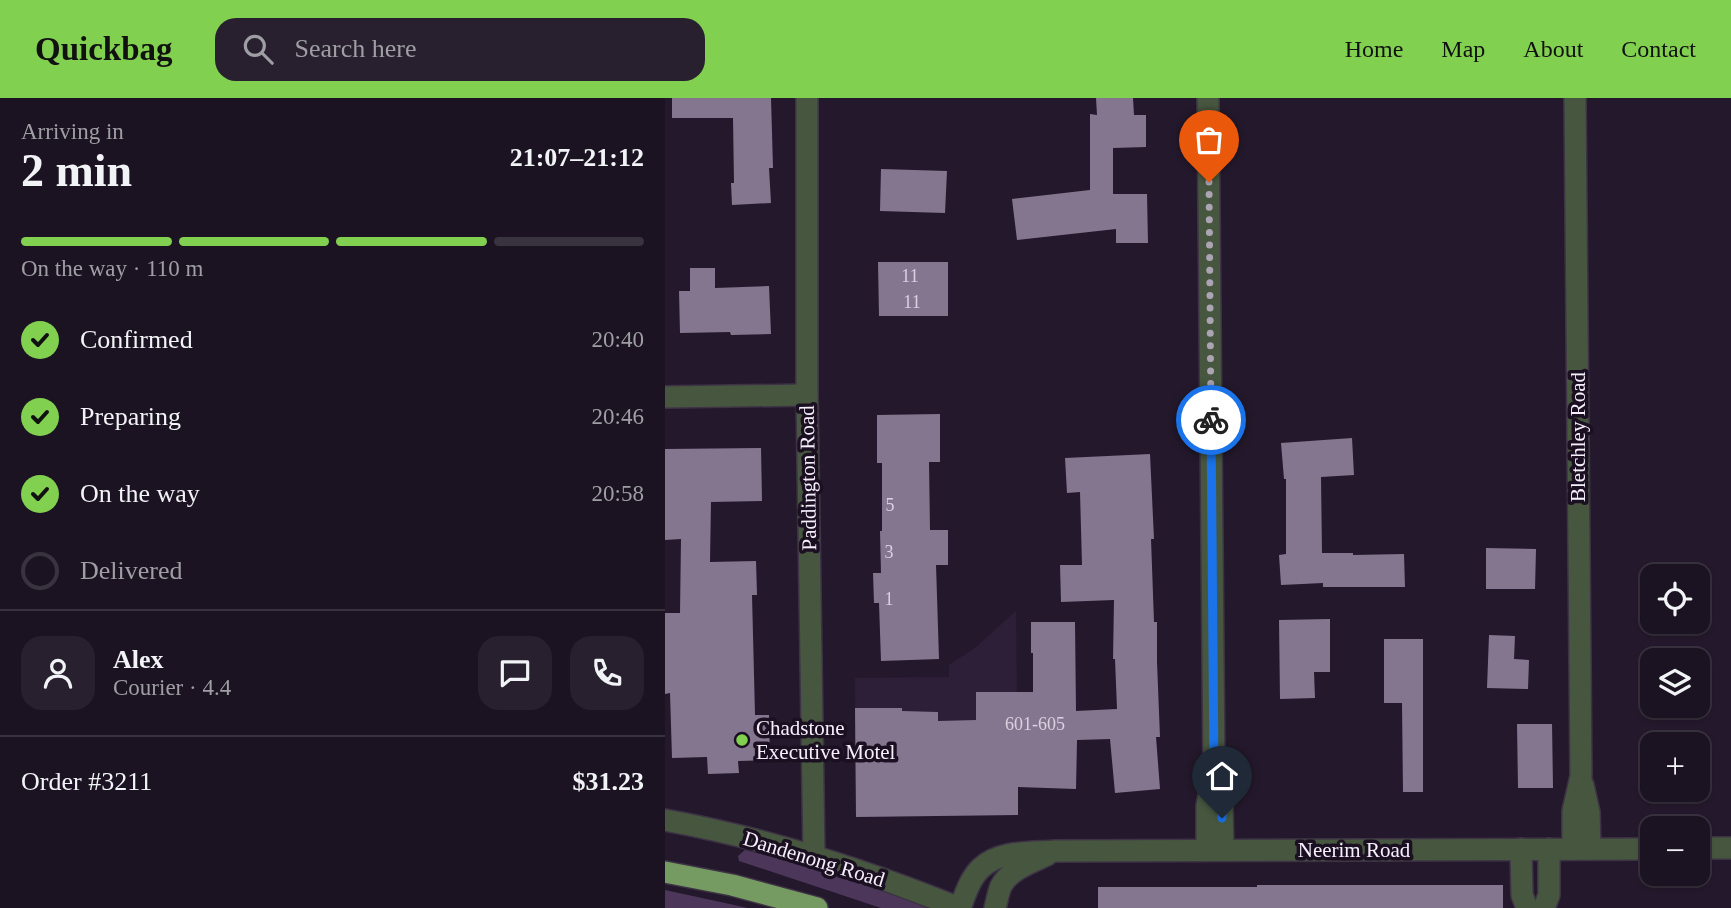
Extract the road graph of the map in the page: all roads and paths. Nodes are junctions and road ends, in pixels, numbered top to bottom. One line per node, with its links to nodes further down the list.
1 (807, 98): 4 (street, Paddington Road)
2 (1208, 98): 14 (street)
3 (1575, 98): 11 (street, Bletchley Road)
4 (807, 395): 5 (street); 15 (street, Paddington Road)
5 (665, 397)
6 (665, 820): 15 (street, Dandenong Road)
7 (1710, 848): 8 (street)
8 (1731, 848)
9 (1521, 849): 10 (street, Neerim Road); 14 (street, Neerim Road); 20 (street)
10 (1549, 849): 11 (street, Neerim Road); 21 (street)
11 (1581, 849): 12 (street, Neerim Road)
12 (1640, 849)
13 (1055, 850): 14 (street, Neerim Road); 18 (street, Neerim Road); 19 (street, Neerim Road)
14 (1215, 850)
15 (814, 857): 18 (street, Dandenong Road)
16 (665, 872): 17 (highway)
17 (817, 908)
18 (960, 908)
19 (995, 908)
20 (1527, 908)
21 (1544, 908)

